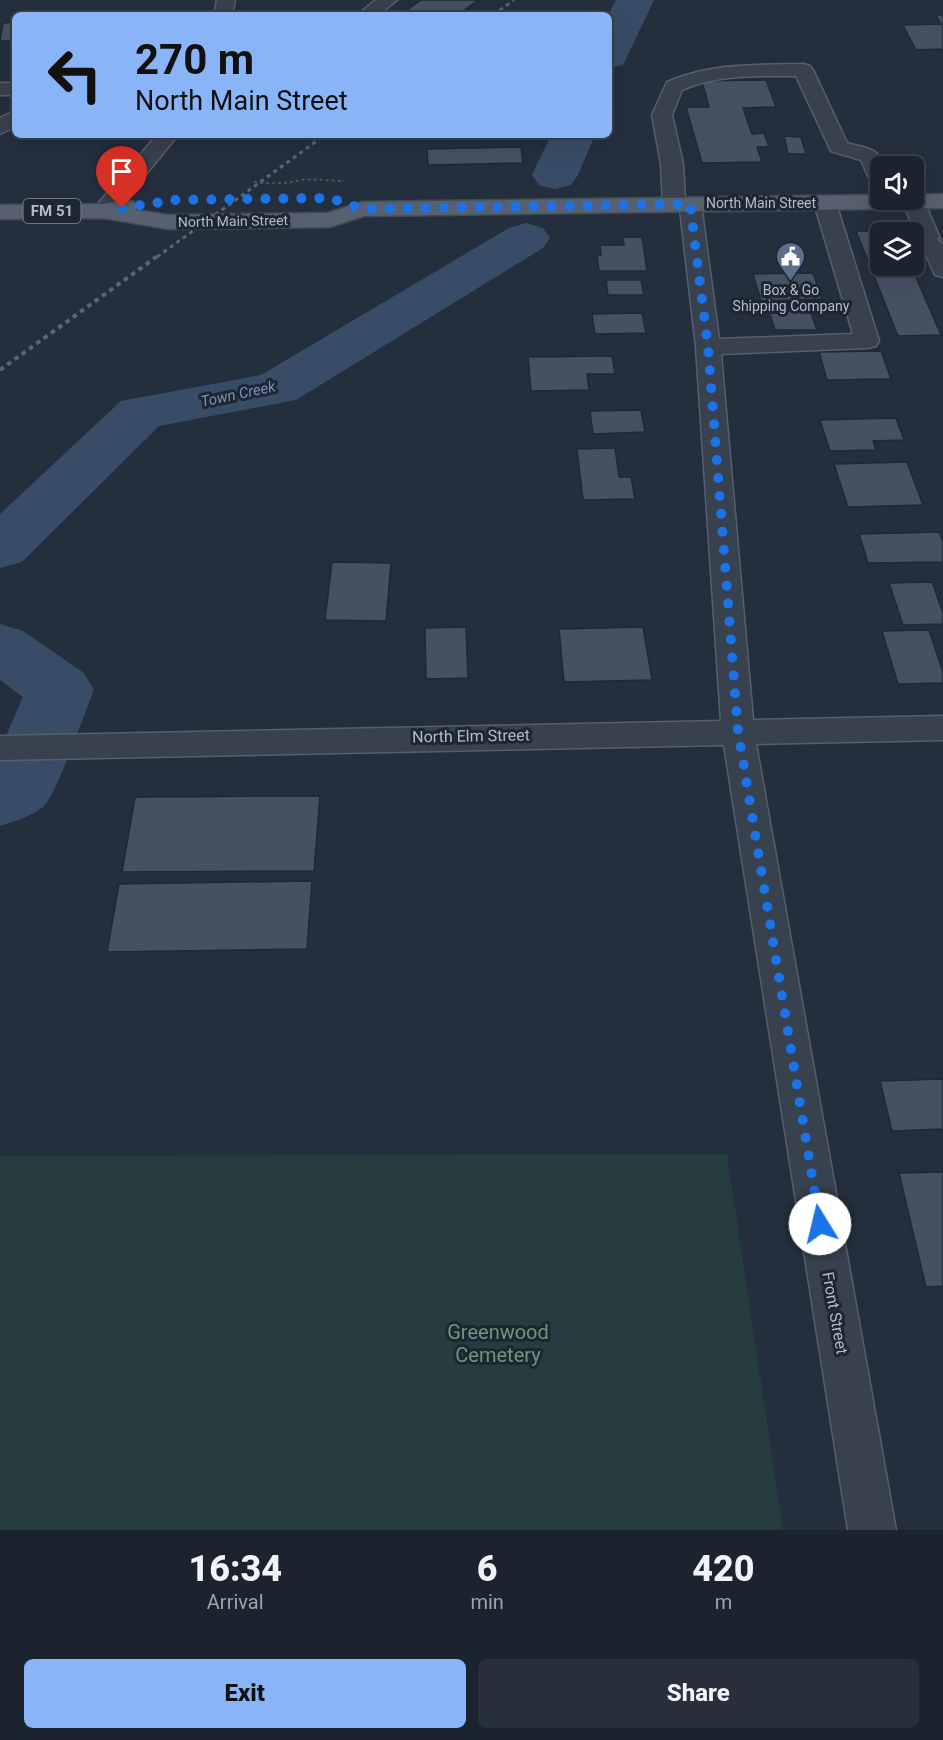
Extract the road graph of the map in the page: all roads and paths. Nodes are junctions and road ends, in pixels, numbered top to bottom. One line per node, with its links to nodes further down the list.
1 (388, 0): 2 (street)
2 (370, 12)
3 (165, 138): 16 (street)
4 (870, 156): 13 (street, Front Street)
5 (344, 181): 6 (path)
6 (254, 182)
7 (330, 198): 14 (main road, North Main Street / FM 51)
8 (924, 201): 9 (main road, North Main Street / FM 51)
9 (943, 201)
10 (165, 202): 16 (main road, North Main Street / FM 51)
11 (870, 202): 12 (main road, North Main Street / FM 51)
12 (825, 203): 13 (main road, North Main Street / FM 51); 19 (street)
13 (682, 204): 14 (main road, North Main Street / FM 51); 19 (street, Front Street)
14 (362, 209): 16 (main road, North Main Street / FM 51)
15 (917, 210): 18 (street)
16 (104, 211): 17 (main road, North Main Street / FM 51)
17 (0, 212)
18 (943, 270)
19 (708, 347): 21 (street, Front Street)
20 (943, 728): 21 (street, North Elm Street)
21 (738, 731): 22 (street, North Elm Street); 23 (street, Front Street)
22 (0, 748)
23 (872, 1530)

